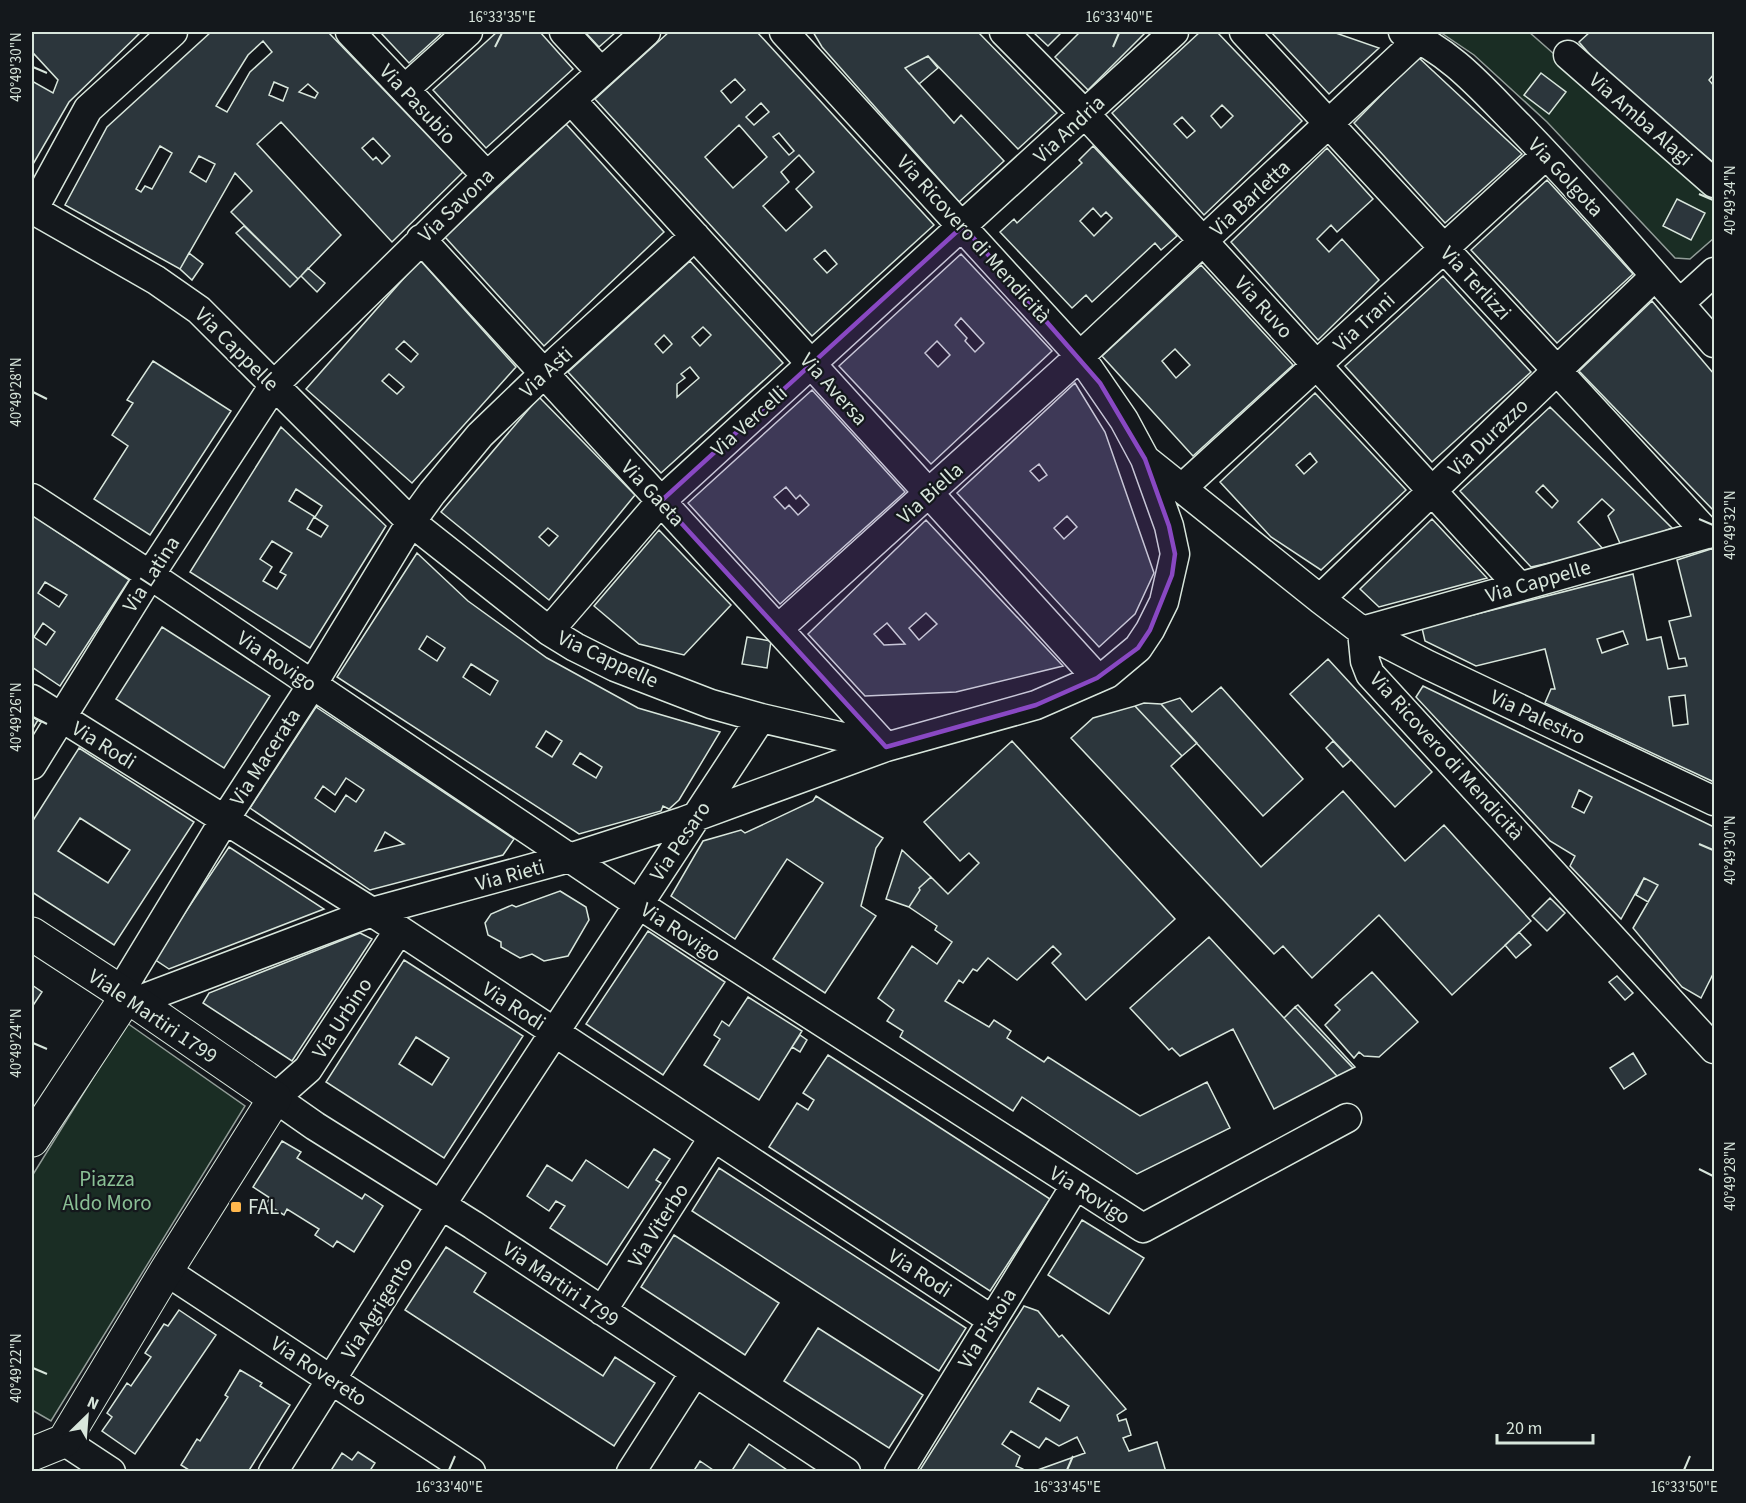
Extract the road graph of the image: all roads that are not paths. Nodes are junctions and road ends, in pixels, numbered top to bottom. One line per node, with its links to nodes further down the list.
1 (172, 32): 20 (street)
2 (350, 32): 13 (street, Via Pasubio)
3 (468, 32): 13 (street)
4 (564, 32): 12 (street)
5 (646, 32): 12 (street, Via Savona)
6 (784, 32): 21 (street, Via Ricovero di Mendicità)
7 (1005, 32): 15 (street, Via Ruvo)
8 (1174, 32): 15 (street, Via Andria)
9 (1244, 32): 16 (street, Via Terlizzi)
10 (1410, 35): 16 (street, Via Barletta); 17 (street, Via Golgota)
11 (1568, 56): 19 (street, Via Amba Alagi)
12 (601, 72): 14 (street, Via Savona)
13 (405, 89): 18 (street, Via Pasubio)
14 (571, 100): 18 (street, Via Savona); 22 (street, Via Aversa)
15 (1085, 114): 21 (street, Via Andria); 24 (street, Via Ruvo)
16 (1329, 124): 24 (street, Via Barletta); 25 (street, Via Terlizzi)
17 (1546, 154): 25 (street, Via Trani); 27 (street, Via Golgota)
18 (487, 176): 23 (street, Via Savona)
19 (1714, 183)
20 (32, 209): 35 (street, Via Cappelle)
21 (963, 226): 30 (street, Via Ricovero di Mendicità); 31 (street, Via Vercelli)
22 (695, 236): 31 (street, Via Aversa); 34 (street, Via Asti)
23 (421, 238): 34 (street, Via Gaeta); 35 (street, Via Savona)
24 (1203, 241): 30 (street, Via Barletta); 32 (street, Via Ruvo)
25 (1444, 249): 32 (street, Via Trani); 33 (street, Via Terlizzi)
26 (1714, 272): 28 (street)
27 (1655, 276): 28 (street, Via Golgota); 33 (street, Via Durazzo)
28 (1680, 303): 29 (street, Via Golgota)
29 (1714, 343)
30 (1080, 356): 36 (street, Via Ricovero di Mendicità); 38 (street, Via Biella)
31 (811, 364): 38 (street, Via Aversa); 40 (street, Via Vercelli)
32 (1317, 365): 36 (street, Via Trani); 37 (street, Via Ruvo)
33 (1557, 370): 37 (street, Via Durazzo); 42 (street, Via Terlizzi)
34 (543, 374): 40 (street, Via Gaeta); 41 (street, Via Asti)
35 (274, 385): 41 (street, Via Cappelle); 43 (street, Via Latina)
36 (1169, 489): 45 (street, Via Ricovero di Mendicità); 49 (street, Via Cappelle)
37 (1433, 490): 44 (street, Via Ruvo); 45 (street, Via Durazzo)
38 (929, 494): 46 (street, Via Biella); 49 (street, Via Aversa)
39 (32, 498): 43 (street, Via Rovigo)
40 (661, 501): 46 (street, Via Gaeta); 47 (street, Via Vercelli)
41 (411, 522): 47 (street, Via Cappelle); 50 (street, Via Macerata)
42 (1711, 533): 44 (street, Via Cappelle)
43 (150, 575): 50 (street, Via Rovigo); 52 (street, Via Latina)
44 (1519, 586): 48 (street, Via Cappelle)
45 (1320, 599): 48 (street, Via Ricovero di Mendicità)
46 (778, 629): 54 (street, Via Gaeta)
47 (549, 631): 53 (street, Via Cappelle)
48 (1362, 631): 56 (street, Via Palestro); 66 (street, Via Ricovero di Mendicità)
49 (1096, 678): 54 (street, Via Cappelle)
50 (312, 685): 58 (street, Via Macerata); 59 (street, Via Rovigo)
51 (32, 699): 52 (street, Via Rodi)
52 (60, 718): 55 (street, Via Latina); 58 (street, Via Rodi)
53 (761, 718): 54 (street, Via Cappelle); 57 (street, Via Pesaro)
54 (886, 747): 57 (street, Via Rieti)
55 (32, 765)
56 (1714, 801)
57 (696, 817): 59 (street, Via Rieti); 60 (street, Via Pesaro)
58 (225, 819): 61 (street, Via Rodi); 64 (street, Via Macerata)
59 (569, 858): 60 (street, Via Rovigo); 61 (street, Via Rieti)
60 (638, 904): 65 (street, Via Pesaro); 71 (street, Via Rovigo)
61 (372, 912): 62 (street, Via Rodi); 64 (street, Via Rieti)
62 (399, 930): 65 (street, Via Rodi); 67 (street, Via Urbino)
63 (32, 934): 64 (street, Viale Martiri 1799)
64 (127, 997): 67 (street, Viale Martiri 1799); 70 (street)
65 (554, 1032): 69 (street, Via Rodi); 72 (street, Via Pesaro)
66 (1714, 1049)
67 (275, 1098): 72 (street, Via Martiri 1799); 73 (street)
68 (1347, 1118): 71 (street, Via Rovigo)
69 (713, 1138): 74 (street, Via Viterbo); 75 (street, Via Rodi)
70 (32, 1140)
71 (1075, 1186): 75 (street, Via Pistoia)
72 (441, 1205): 74 (street, Via Martiri 1799); 77 (street, Via Agrigento)
73 (166, 1270): 77 (street, Via Rovereto); 78 (street)
74 (602, 1311): 76 (street, Via Martiri 1799)
75 (992, 1320): 85 (street, Via Pistoia)
76 (695, 1372): 83 (street); 84 (street, Via Martiri 1799)
77 (332, 1380): 81 (street, Via Agrigento); 82 (street, Via Rovereto)
78 (64, 1441): 79 (street); 80 (street)
79 (32, 1454)
80 (111, 1472)
81 (273, 1472)
82 (471, 1472)
83 (631, 1472)
84 (846, 1472)
85 (899, 1472)

